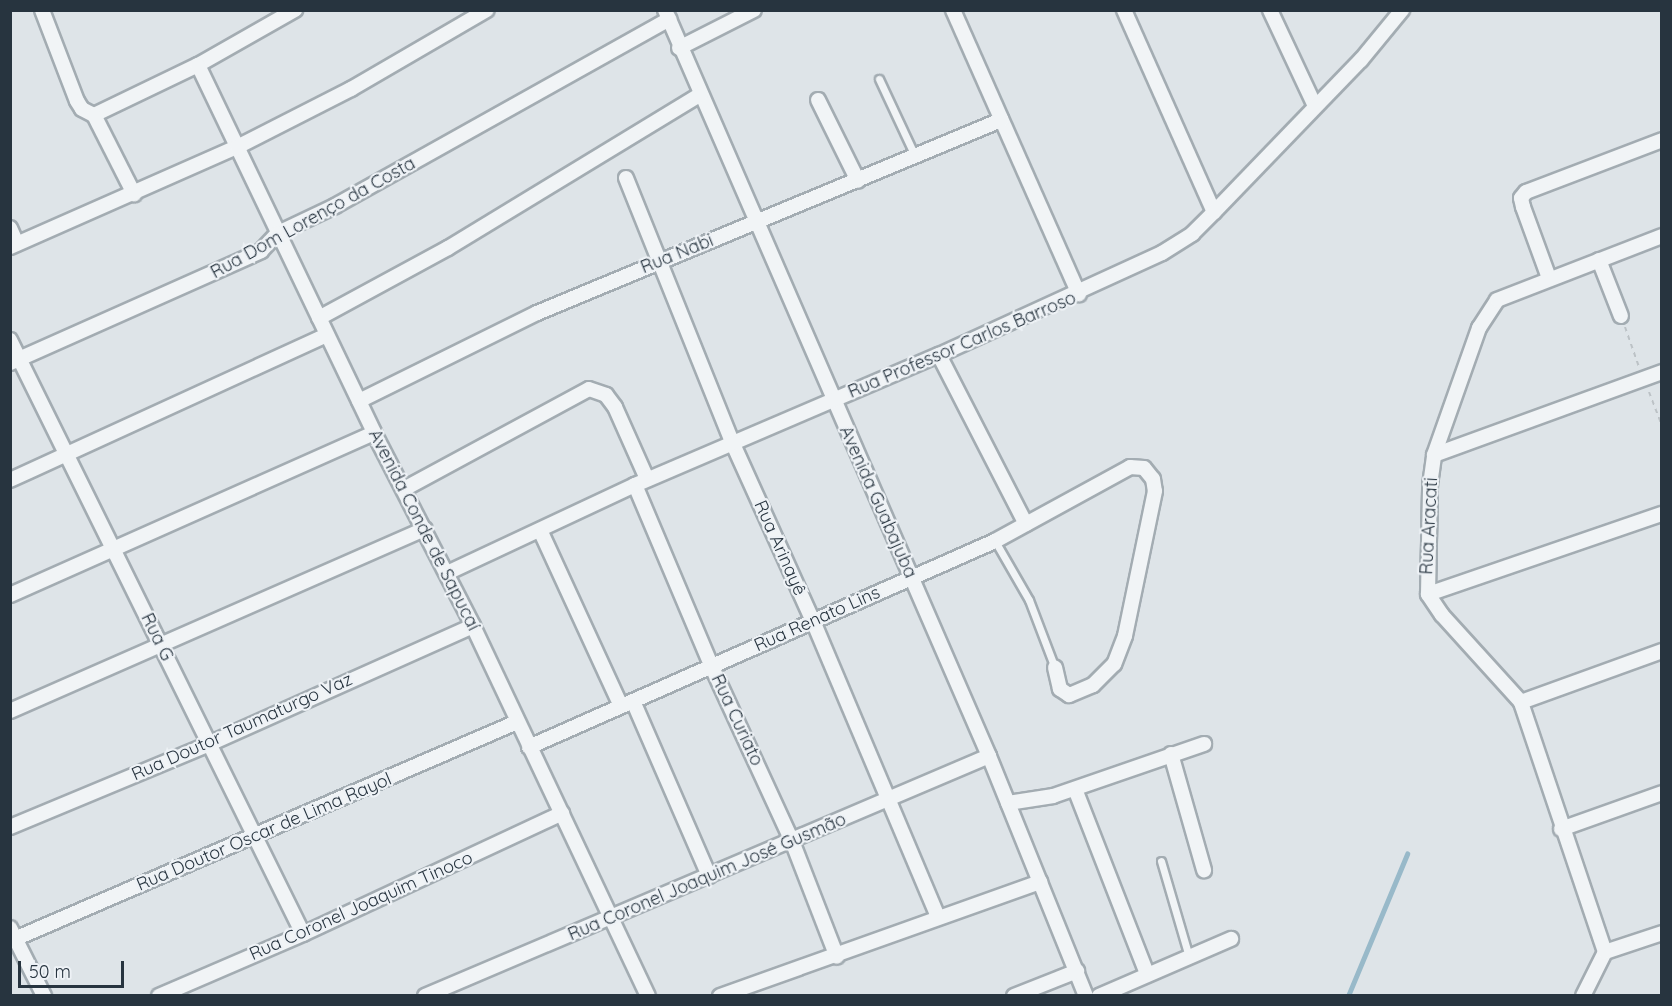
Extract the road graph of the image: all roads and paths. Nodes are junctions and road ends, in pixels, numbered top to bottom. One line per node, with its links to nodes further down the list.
1 (42, 10): 16 (street)
2 (295, 10): 11 (street)
3 (488, 10): 19 (street)
4 (754, 10): 10 (street)
5 (952, 10): 17 (street)
6 (1124, 10): 24 (street)
7 (1270, 10): 15 (street)
8 (1402, 10): 15 (street, Rua Professor Carlos Barroso)
9 (667, 15): 10 (street, Avenida Guabajuba); 27 (street, Rua Dom Lorenço da Costa)
10 (679, 48): 13 (street, Avenida Guabajuba)
11 (198, 65): 16 (street); 19 (street, Avenida Conde de Sapucaí)
12 (879, 79): 20 (lane)
13 (700, 95): 25 (street, Avenida Guabajuba); 35 (street)
14 (818, 100): 22 (street)
15 (1315, 106): 24 (street, Rua Professor Carlos Barroso)
16 (94, 115): 23 (street)
17 (1001, 120): 20 (street, Rua Nabi); 33 (street)
18 (1662, 140): 32 (street)
19 (237, 147): 23 (street); 27 (street, Avenida Conde de Sapucaí)
20 (915, 156): 22 (street, Rua Nabi)
21 (626, 178): 31 (street, Rua Arinayê)
22 (858, 181): 25 (street, Rua Nabi)
23 (134, 194): 29 (street)
24 (1215, 212): 33 (street, Rua Professor Carlos Barroso)
25 (756, 222): 31 (street, Rua Nabi); 41 (street, Avenida Guabajuba)
26 (10, 228): 29 (street)
27 (278, 233): 35 (street, Avenida Conde de Sapucaí); 39 (street, Rua Dom Lorenço da Costa)
28 (1662, 236): 30 (street, Rua Aracati)
29 (14, 245)
30 (1599, 260): 32 (street, Rua Aracati); 34 (street)
31 (657, 262): 42 (street, Rua Nabi); 44 (street, Rua Arinayê)
32 (1549, 278): 46 (street, Rua Aracati)
33 (1079, 294): 38 (street, Rua Professor Carlos Barroso)
34 (1621, 316)
35 (319, 318): 36 (street, Avenida Conde de Sapucaí)
36 (326, 335): 42 (street, Avenida Conde de Sapucaí); 45 (street)
37 (10, 340): 39 (street, Rua G)
38 (939, 355): 41 (street, Rua Professor Carlos Barroso); 51 (street)
39 (15, 361): 45 (street, Rua G)
40 (1662, 372): 46 (street)
41 (834, 400): 44 (street, Rua Professor Carlos Barroso); 57 (street, Avenida Guabajuba)
42 (359, 401): 43 (street, Avenida Conde de Sapucaí)
43 (374, 433): 49 (street, Avenida Conde de Sapucaí); 55 (street)
44 (733, 444): 48 (street, Rua Professor Carlos Barroso); 60 (street, Rua Arinayê)
45 (68, 455): 47 (street); 55 (street, Rua G)
46 (1434, 455): 58 (street, Rua Aracati)
47 (10, 480)
48 (641, 482): 49 (street, Rua Curiato); 53 (street, Rua Professor Carlos Barroso); 64 (street, Rua Curiato)
49 (404, 489): 52 (street, Avenida Conde de Sapucaí)
50 (1662, 514): 58 (street)
51 (1026, 524): 54 (street, Rua Renato Lins); 65 (street, Rua Renato Lins)
52 (425, 529): 56 (street, Avenida Conde de Sapucaí); 62 (street)
53 (540, 530): 56 (street, Rua Professor Carlos Barroso); 67 (street)
54 (995, 541): 57 (street, Rua Renato Lins); 65 (lane)
55 (115, 551): 59 (street); 62 (street, Rua G)
56 (447, 573): 61 (street, Avenida Conde de Sapucaí)
57 (911, 578): 60 (street, Rua Renato Lins); 74 (street, Avenida Guabajuba)
58 (1428, 594): 66 (street, Rua Aracati)
59 (10, 595)
60 (813, 621): 64 (street, Rua Renato Lins); 77 (street, Rua Arinayê)
61 (473, 626): 69 (street, Avenida Conde de Sapucaí); 70 (street, Rua Doutor Taumaturgo Vaz)
62 (161, 645): 68 (street); 70 (street, Rua G)
63 (1662, 651): 66 (street)
64 (711, 665): 67 (street, Rua Renato Lins); 83 (street, Rua Curiato)
65 (1055, 668)
66 (1521, 702): 81 (street, Rua Aracati)
67 (627, 704): 72 (street, Rua Renato Lins); 86 (street)
68 (10, 711)
69 (517, 722): 72 (street, Avenida Conde de Sapucaí); 82 (street, Rua Doutor Oscar de Lima Rayol)
70 (210, 744): 80 (street, Rua Doutor Taumaturgo Vaz); 82 (street, Rua G)
71 (1204, 744): 73 (street)
72 (529, 747): 79 (street, Avenida Conde de Sapucaí)
73 (1171, 754): 75 (street); 85 (street)
74 (989, 756): 77 (street, Rua Coronel Joaquim José Gusmão); 78 (street, Avenida Guabajuba)
75 (1076, 789): 78 (street); 98 (street)
76 (1662, 793): 81 (street)
77 (890, 800): 83 (street, Rua Coronel Joaquim José Gusmão); 88 (street, Rua Arinayê)
78 (1008, 803): 87 (street, Avenida Guabajuba)
79 (562, 813): 89 (street, Avenida Conde de Sapucaí); 91 (street, Rua Coronel Joaquim Tinoco)
80 (10, 827)
81 (1561, 829): 94 (street, Rua Aracati)
82 (254, 836): 91 (street, Rua G); 92 (street, Rua Doutor Oscar de Lima Rayol)
83 (792, 841): 86 (street, Rua Coronel Joaquim José Gusmão); 95 (street, Rua Curiato)
84 (1161, 861): 96 (lane)
85 (1204, 870)
86 (710, 876): 89 (street, Rua Coronel Joaquim José Gusmão)
87 (1040, 882): 88 (street); 97 (street, Avenida Guabajuba)
88 (938, 917): 95 (street)
89 (613, 918): 101 (street, Rua Coronel Joaquim José Gusmão); 102 (street, Avenida Conde de Sapucaí)
90 (1662, 933): 94 (street)
91 (303, 934): 100 (street, Rua Coronel Joaquim Tinoco)
92 (12, 936): 99 (street)
93 (1231, 939): 96 (street)
94 (1605, 952): 107 (street)
95 (837, 957): 103 (street)
96 (1189, 957): 98 (street)
97 (1077, 971): 104 (street); 105 (street, Avenida Guabajuba)
98 (1147, 974): 106 (street)
99 (44, 996)
100 (159, 996)
101 (425, 996)
102 (648, 996)
103 (720, 996)
104 (1014, 996)
105 (1086, 996)
106 (1099, 996)
107 (1583, 996)

